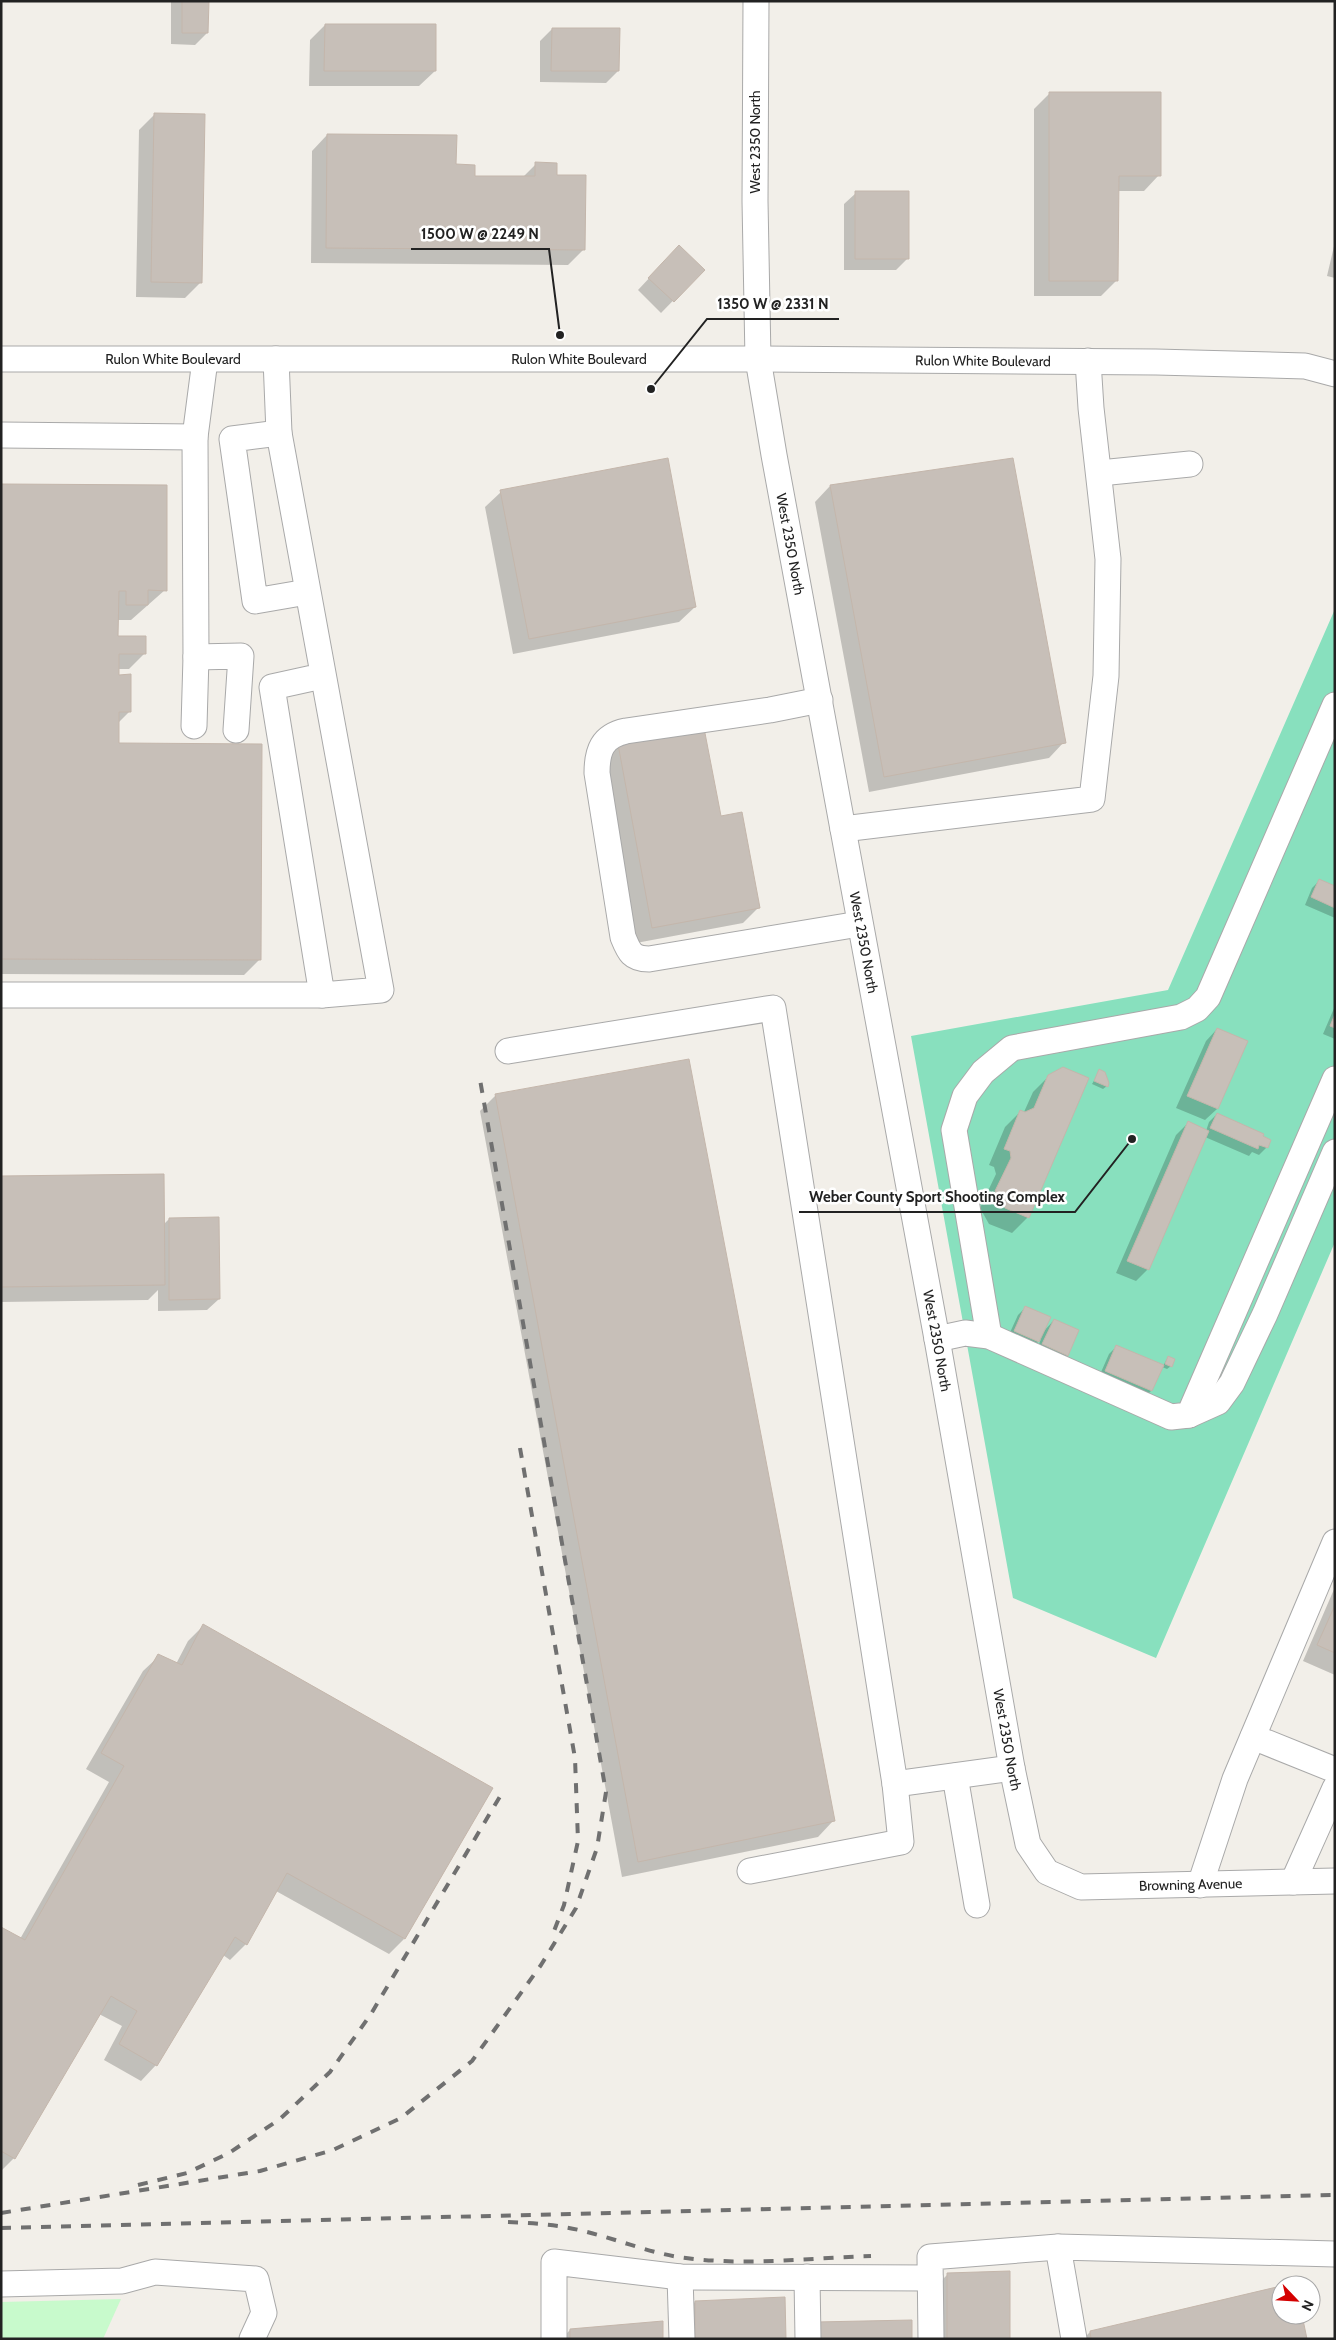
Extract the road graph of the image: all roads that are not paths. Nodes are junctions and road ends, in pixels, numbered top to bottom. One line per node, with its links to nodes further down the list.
1 (756, 1): 2 (street, West 2350 North)
2 (758, 358): 4 (street, Rulon White Boulevard); 6 (street, Rulon White Boulevard); 16 (street, West 2350 North)
3 (1, 359): 5 (street, Rulon White Boulevard)
4 (276, 359): 5 (street, Rulon White Boulevard); 8 (street)
5 (205, 360): 10 (street)
6 (1088, 362): 7 (street, Rulon White Boulevard); 12 (street)
7 (1335, 374)
8 (279, 433): 13 (street); 13 (street)
9 (1, 435): 10 (street)
10 (195, 437): 14 (street)
11 (1190, 464): 12 (street)
12 (1100, 473): 20 (street)
13 (308, 592): 15 (street)
14 (196, 656): 18 (street); 19 (street)
15 (322, 676): 23 (street); 23 (street)
16 (820, 700): 20 (street, West 2350 North); 21 (street)
17 (1335, 705): 27 (street)
18 (194, 726)
19 (236, 730)
20 (843, 829): 21 (street, West 2350 North)
21 (859, 924): 28 (street, West 2350 North)
22 (1, 995): 23 (street)
23 (322, 995)
24 (508, 1051): 35 (street)
25 (1335, 1080): 29 (street)
26 (1335, 1152): 29 (street)
27 (989, 1336): 28 (street); 29 (street)
28 (937, 1339): 32 (street, West 2350 North)
29 (1189, 1415)
30 (1335, 1542): 31 (street)
31 (1253, 1736): 33 (street); 41 (street)
32 (1012, 1768): 34 (street); 38 (street, West 2350 North)
33 (1335, 1770)
34 (955, 1776): 35 (street); 42 (street)
35 (895, 1784): 37 (street)
36 (1335, 1788): 40 (street)
37 (750, 1871)
38 (1047, 1872): 41 (street, Browning Avenue)
39 (1335, 1881): 40 (street, Browning Avenue)
40 (1293, 1882): 41 (street, Browning Avenue)
41 (1200, 1885)
42 (978, 1906)
43 (1058, 2247): 44 (street); 47 (street); 54 (street)
44 (1335, 2254)
45 (680, 2277): 46 (street); 50 (street); 51 (street)
46 (807, 2278): 47 (street); 52 (street)
47 (930, 2278): 53 (street)
48 (1, 2284): 49 (street)
49 (252, 2339)
50 (554, 2339)
51 (682, 2339)
52 (808, 2339)
53 (930, 2339)
54 (1074, 2339)

